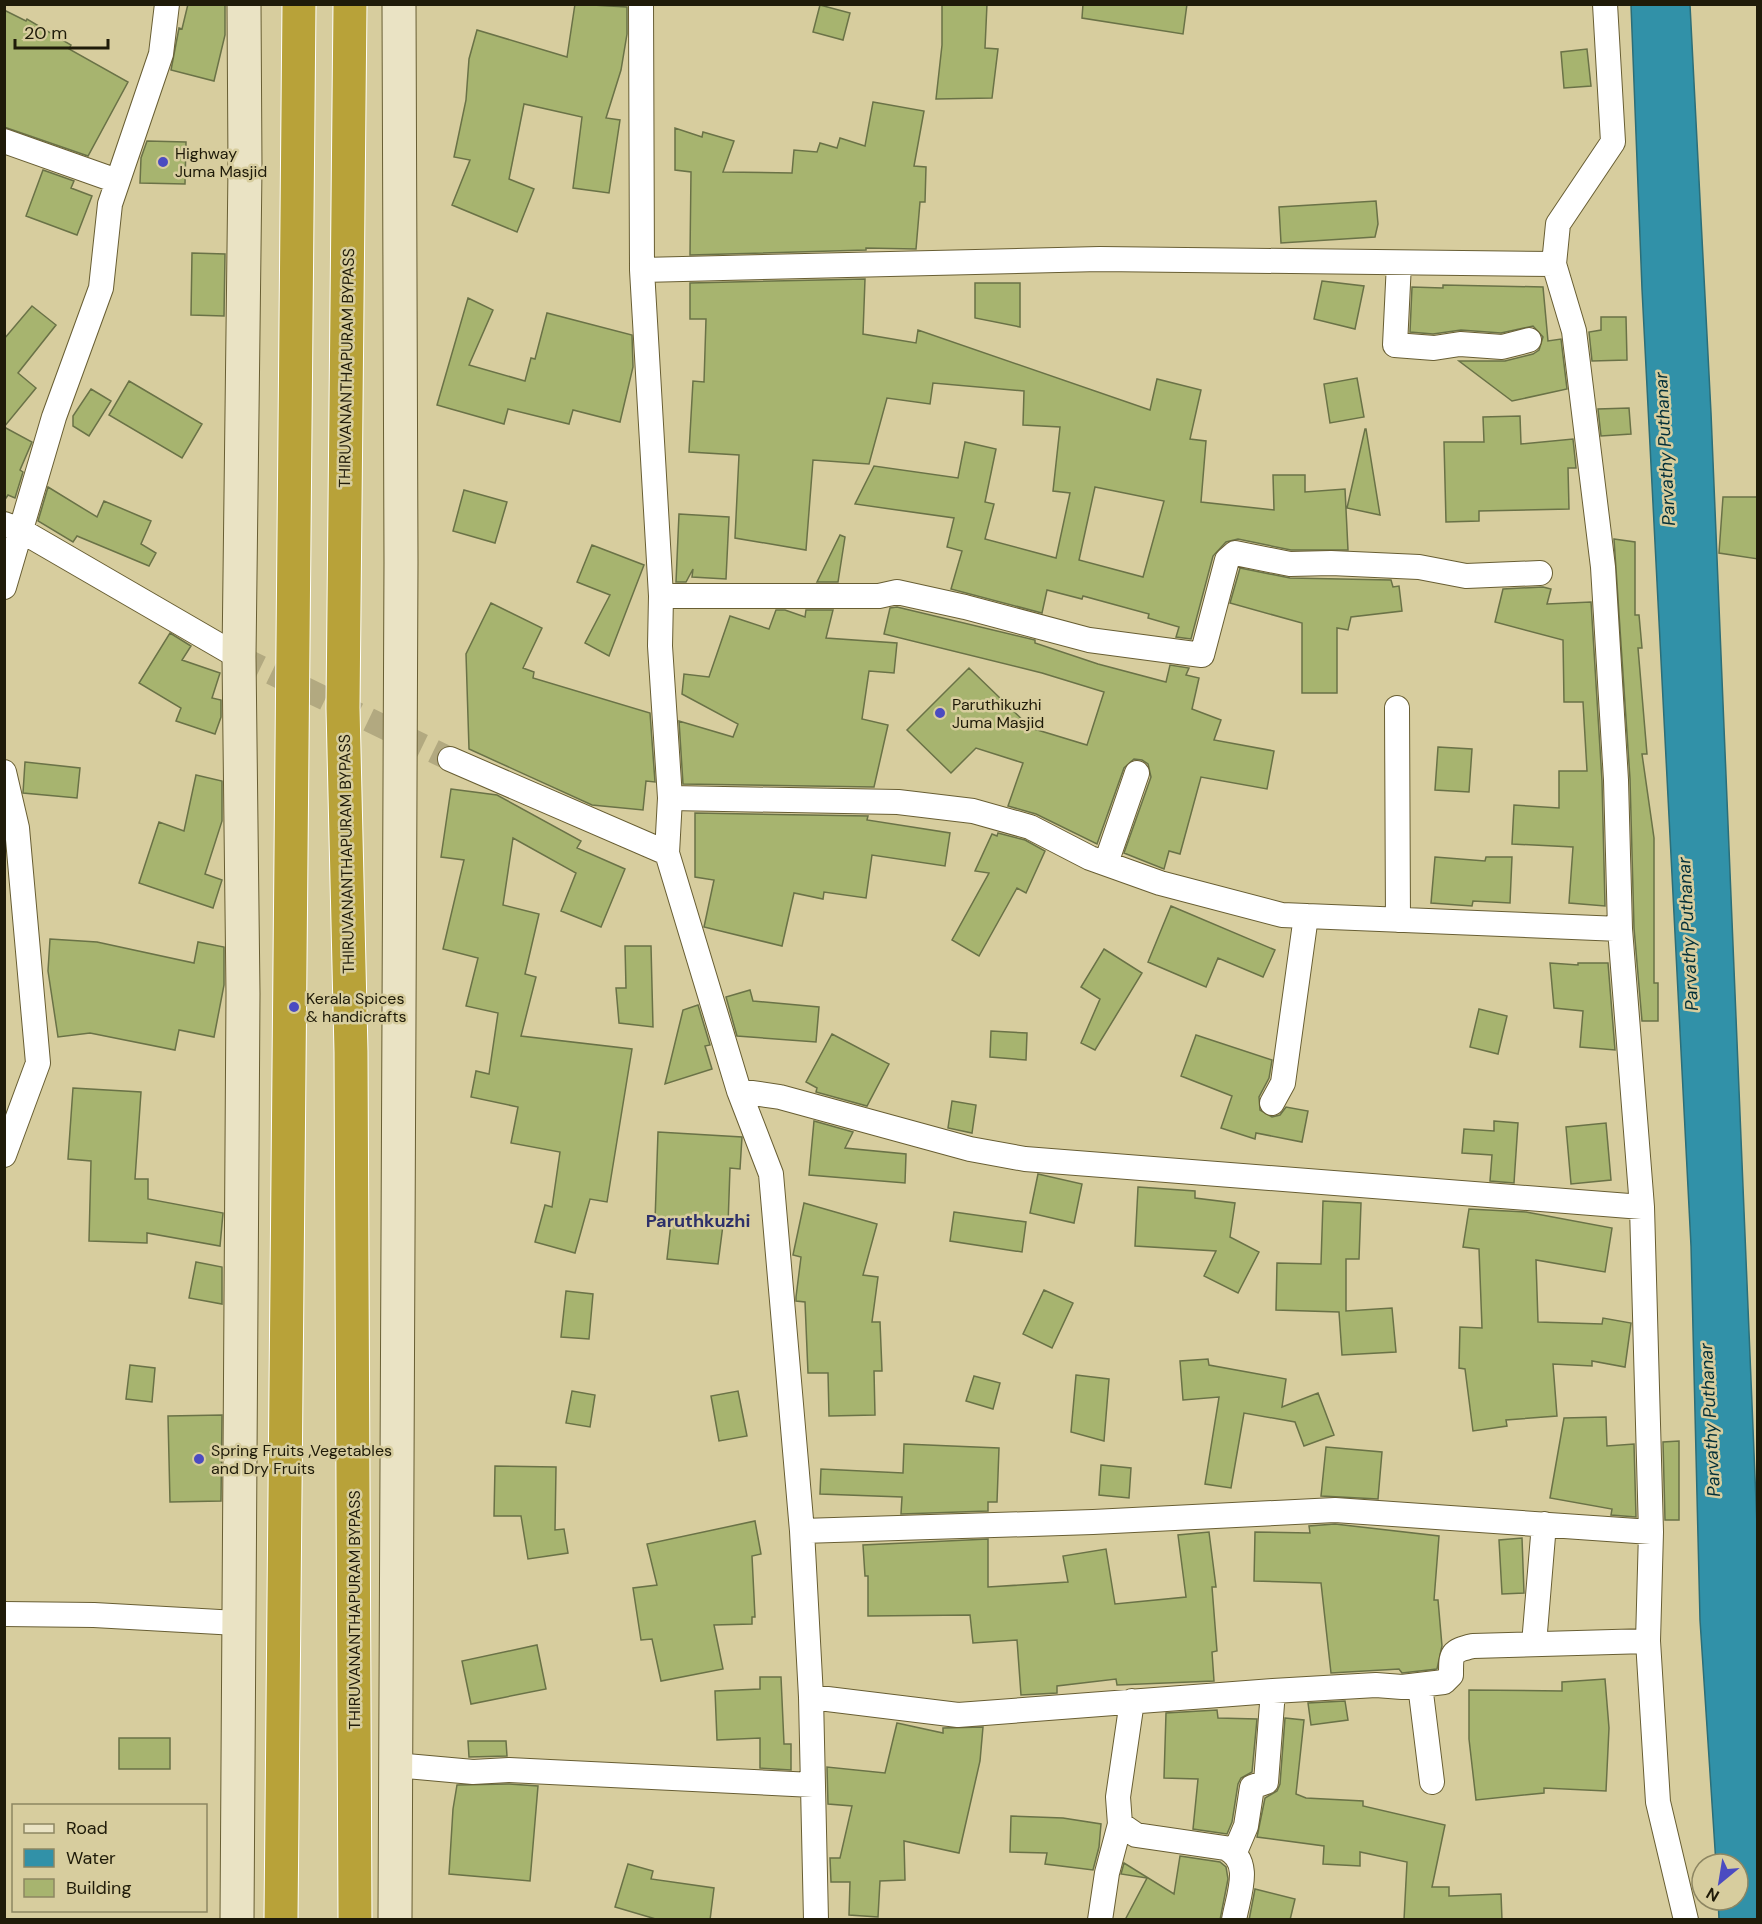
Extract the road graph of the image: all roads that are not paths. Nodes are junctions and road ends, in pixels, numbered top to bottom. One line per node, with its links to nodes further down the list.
1 (168, 4): 9 (street)
2 (244, 4): 18 (street)
3 (299, 4): 50 (highway)
4 (350, 4): 51 (highway, THIRUVANANTHAPURAM BYPASS)
5 (399, 4): 44 (street)
6 (641, 4): 12 (street)
7 (1605, 4): 11 (street)
8 (4, 141): 9 (street)
9 (117, 181): 14 (street)
10 (1399, 263): 11 (street); 12 (street); 13 (street)
11 (1554, 264): 28 (street)
12 (642, 270): 17 (street)
13 (1529, 340)
14 (12, 527): 16 (street); 18 (street)
15 (1540, 573): 17 (street)
16 (4, 587)
17 (661, 596): 23 (street)
18 (239, 657): 37 (street)
19 (1397, 708): 27 (street)
20 (450, 759): 24 (street)
21 (4, 772): 31 (street)
22 (1137, 773): 25 (street)
23 (670, 798): 24 (street); 25 (street)
24 (667, 853): 29 (street)
25 (1106, 863): 26 (street)
26 (1306, 916): 27 (street); 30 (street)
27 (1398, 920): 28 (street)
28 (1620, 929): 32 (street)
29 (739, 1091): 32 (street); 34 (street)
30 (1272, 1103)
31 (4, 1155)
32 (1642, 1207): 35 (street)
33 (1544, 1524): 34 (street); 35 (street); 39 (street)
34 (802, 1531): 42 (street)
35 (1651, 1532): 38 (street)
36 (4, 1614): 37 (street)
37 (237, 1623): 49 (street)
38 (1648, 1641): 39 (street); 56 (street)
39 (1534, 1644): 40 (street)
40 (1420, 1685): 41 (street); 45 (street)
41 (1273, 1691): 43 (street); 48 (street)
42 (811, 1697): 43 (street); 46 (street)
43 (1132, 1701): 47 (street)
44 (395, 1765): 46 (street); 52 (street)
45 (1432, 1782)
46 (813, 1785): 53 (street)
47 (1120, 1824): 48 (street); 54 (street)
48 (1235, 1852): 55 (street)
49 (237, 1920)
50 (281, 1920)
51 (355, 1920)
52 (395, 1920)
53 (816, 1920)
54 (1100, 1920)
55 (1234, 1920)
56 (1686, 1920)

